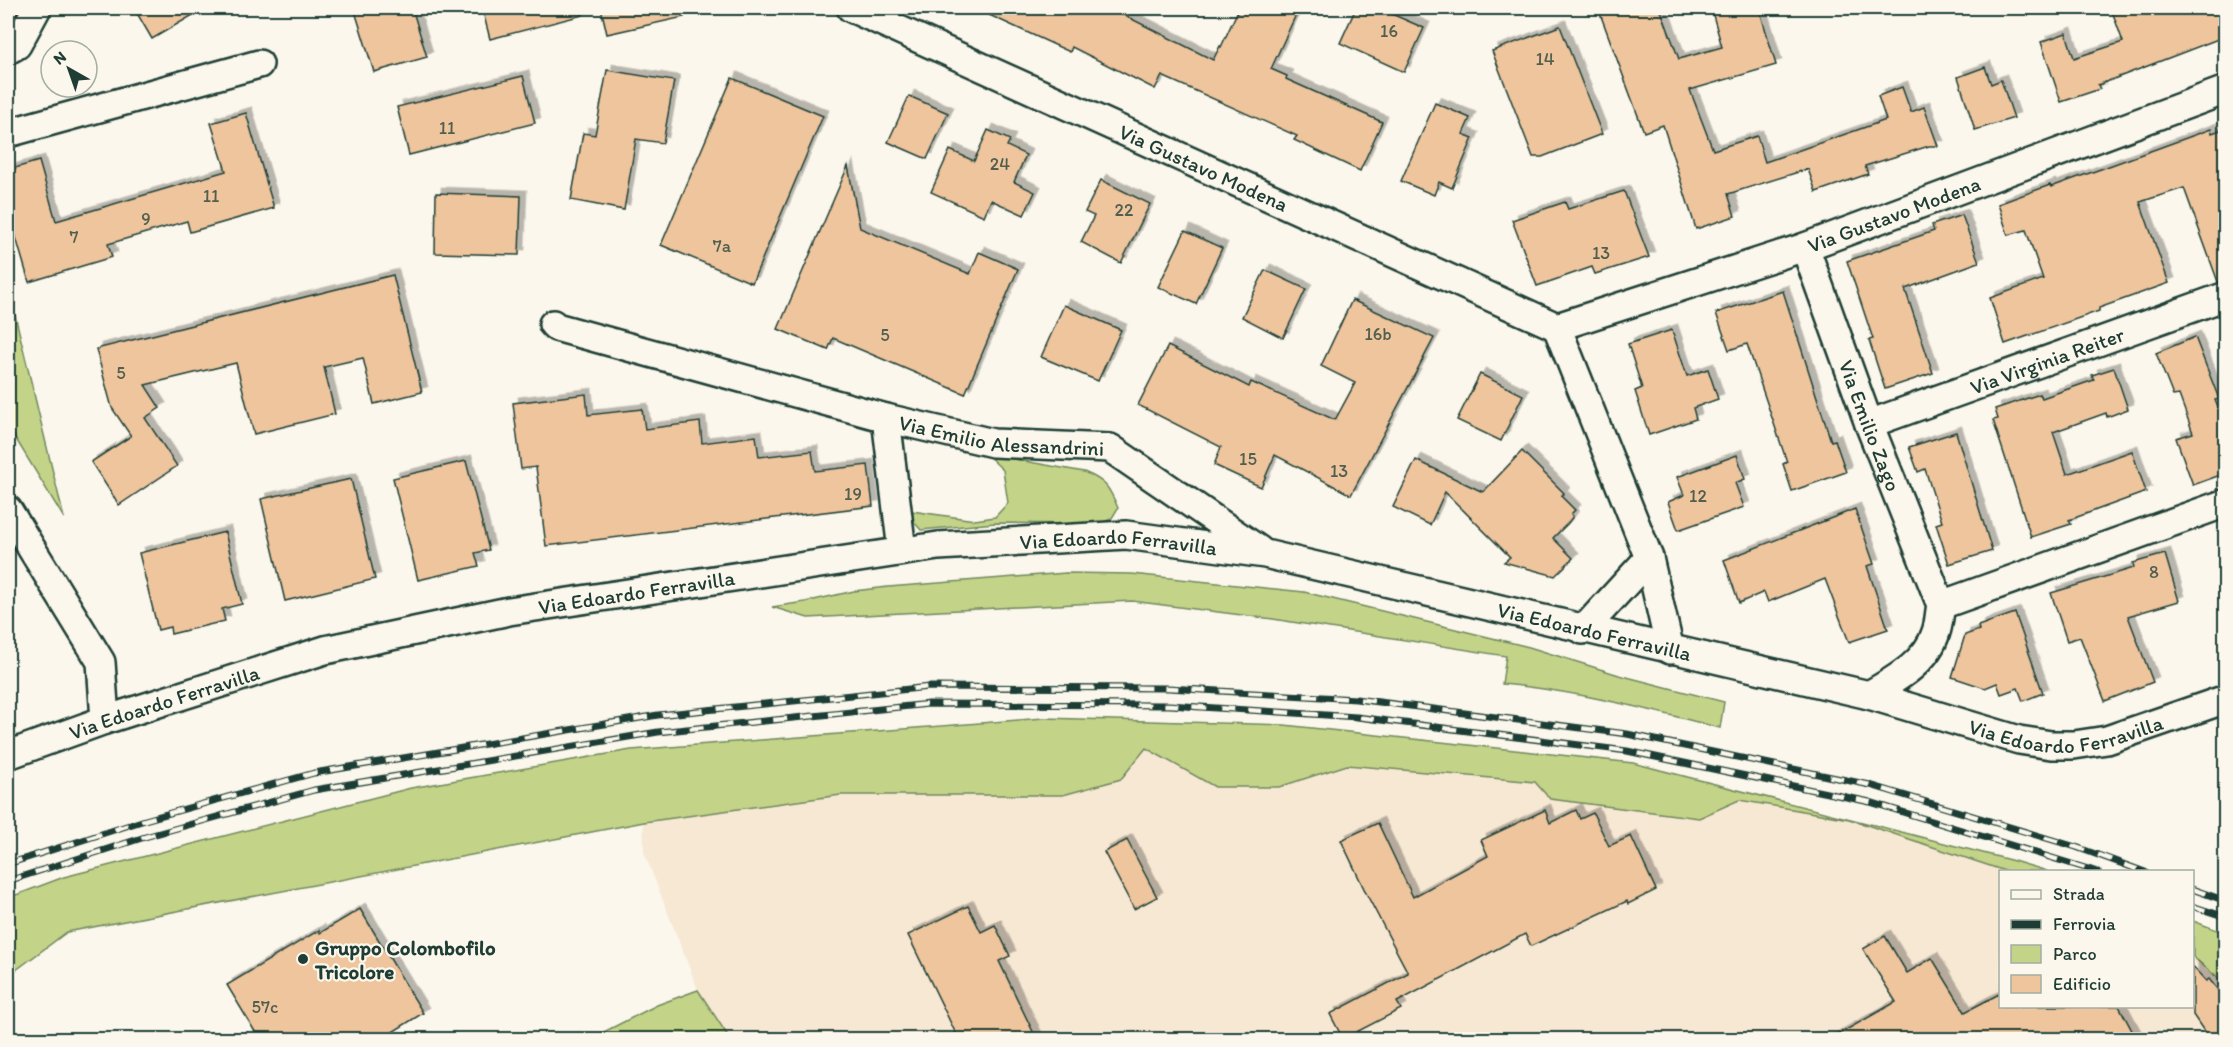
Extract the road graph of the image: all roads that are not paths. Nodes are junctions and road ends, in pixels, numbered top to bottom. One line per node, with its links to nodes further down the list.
1 (37, 8): 3 (street)
2 (851, 8): 10 (street, Via Gustavo Modena)
3 (8, 50)
4 (259, 64): 6 (street)
5 (2226, 90): 7 (street, Via Gustavo Modena)
6 (8, 133)
7 (1805, 247): 10 (street, Via Gustavo Modena); 12 (street, Via Emilio Zago)
8 (2226, 296): 12 (street, Via Virginia Reiter)
9 (553, 324): 11 (street, Via Emilio Alessandrini)
10 (1557, 327): 17 (street)
11 (886, 418): 15 (street, Via Emilio Alessandrini); 16 (street, Via Emilio Alessandrini)
12 (1869, 424): 18 (street, Via Emilio Zago)
13 (2226, 502): 18 (street)
14 (8, 510): 23 (street)
15 (902, 551): 16 (street, Via Edoardo Ferravilla); 23 (street, Via Edoardo Ferravilla)
16 (1265, 554): 19 (street, Via Edoardo Ferravilla)
17 (1649, 558): 19 (street); 20 (street)
18 (1941, 605): 21 (street)
19 (1583, 630): 20 (street, Via Edoardo Ferravilla)
20 (1670, 650): 21 (street, Via Edoardo Ferravilla)
21 (1869, 695): 22 (street, Via Edoardo Ferravilla)
22 (2226, 699)
23 (105, 720): 24 (street, Via Edoardo Ferravilla)
24 (8, 755)

